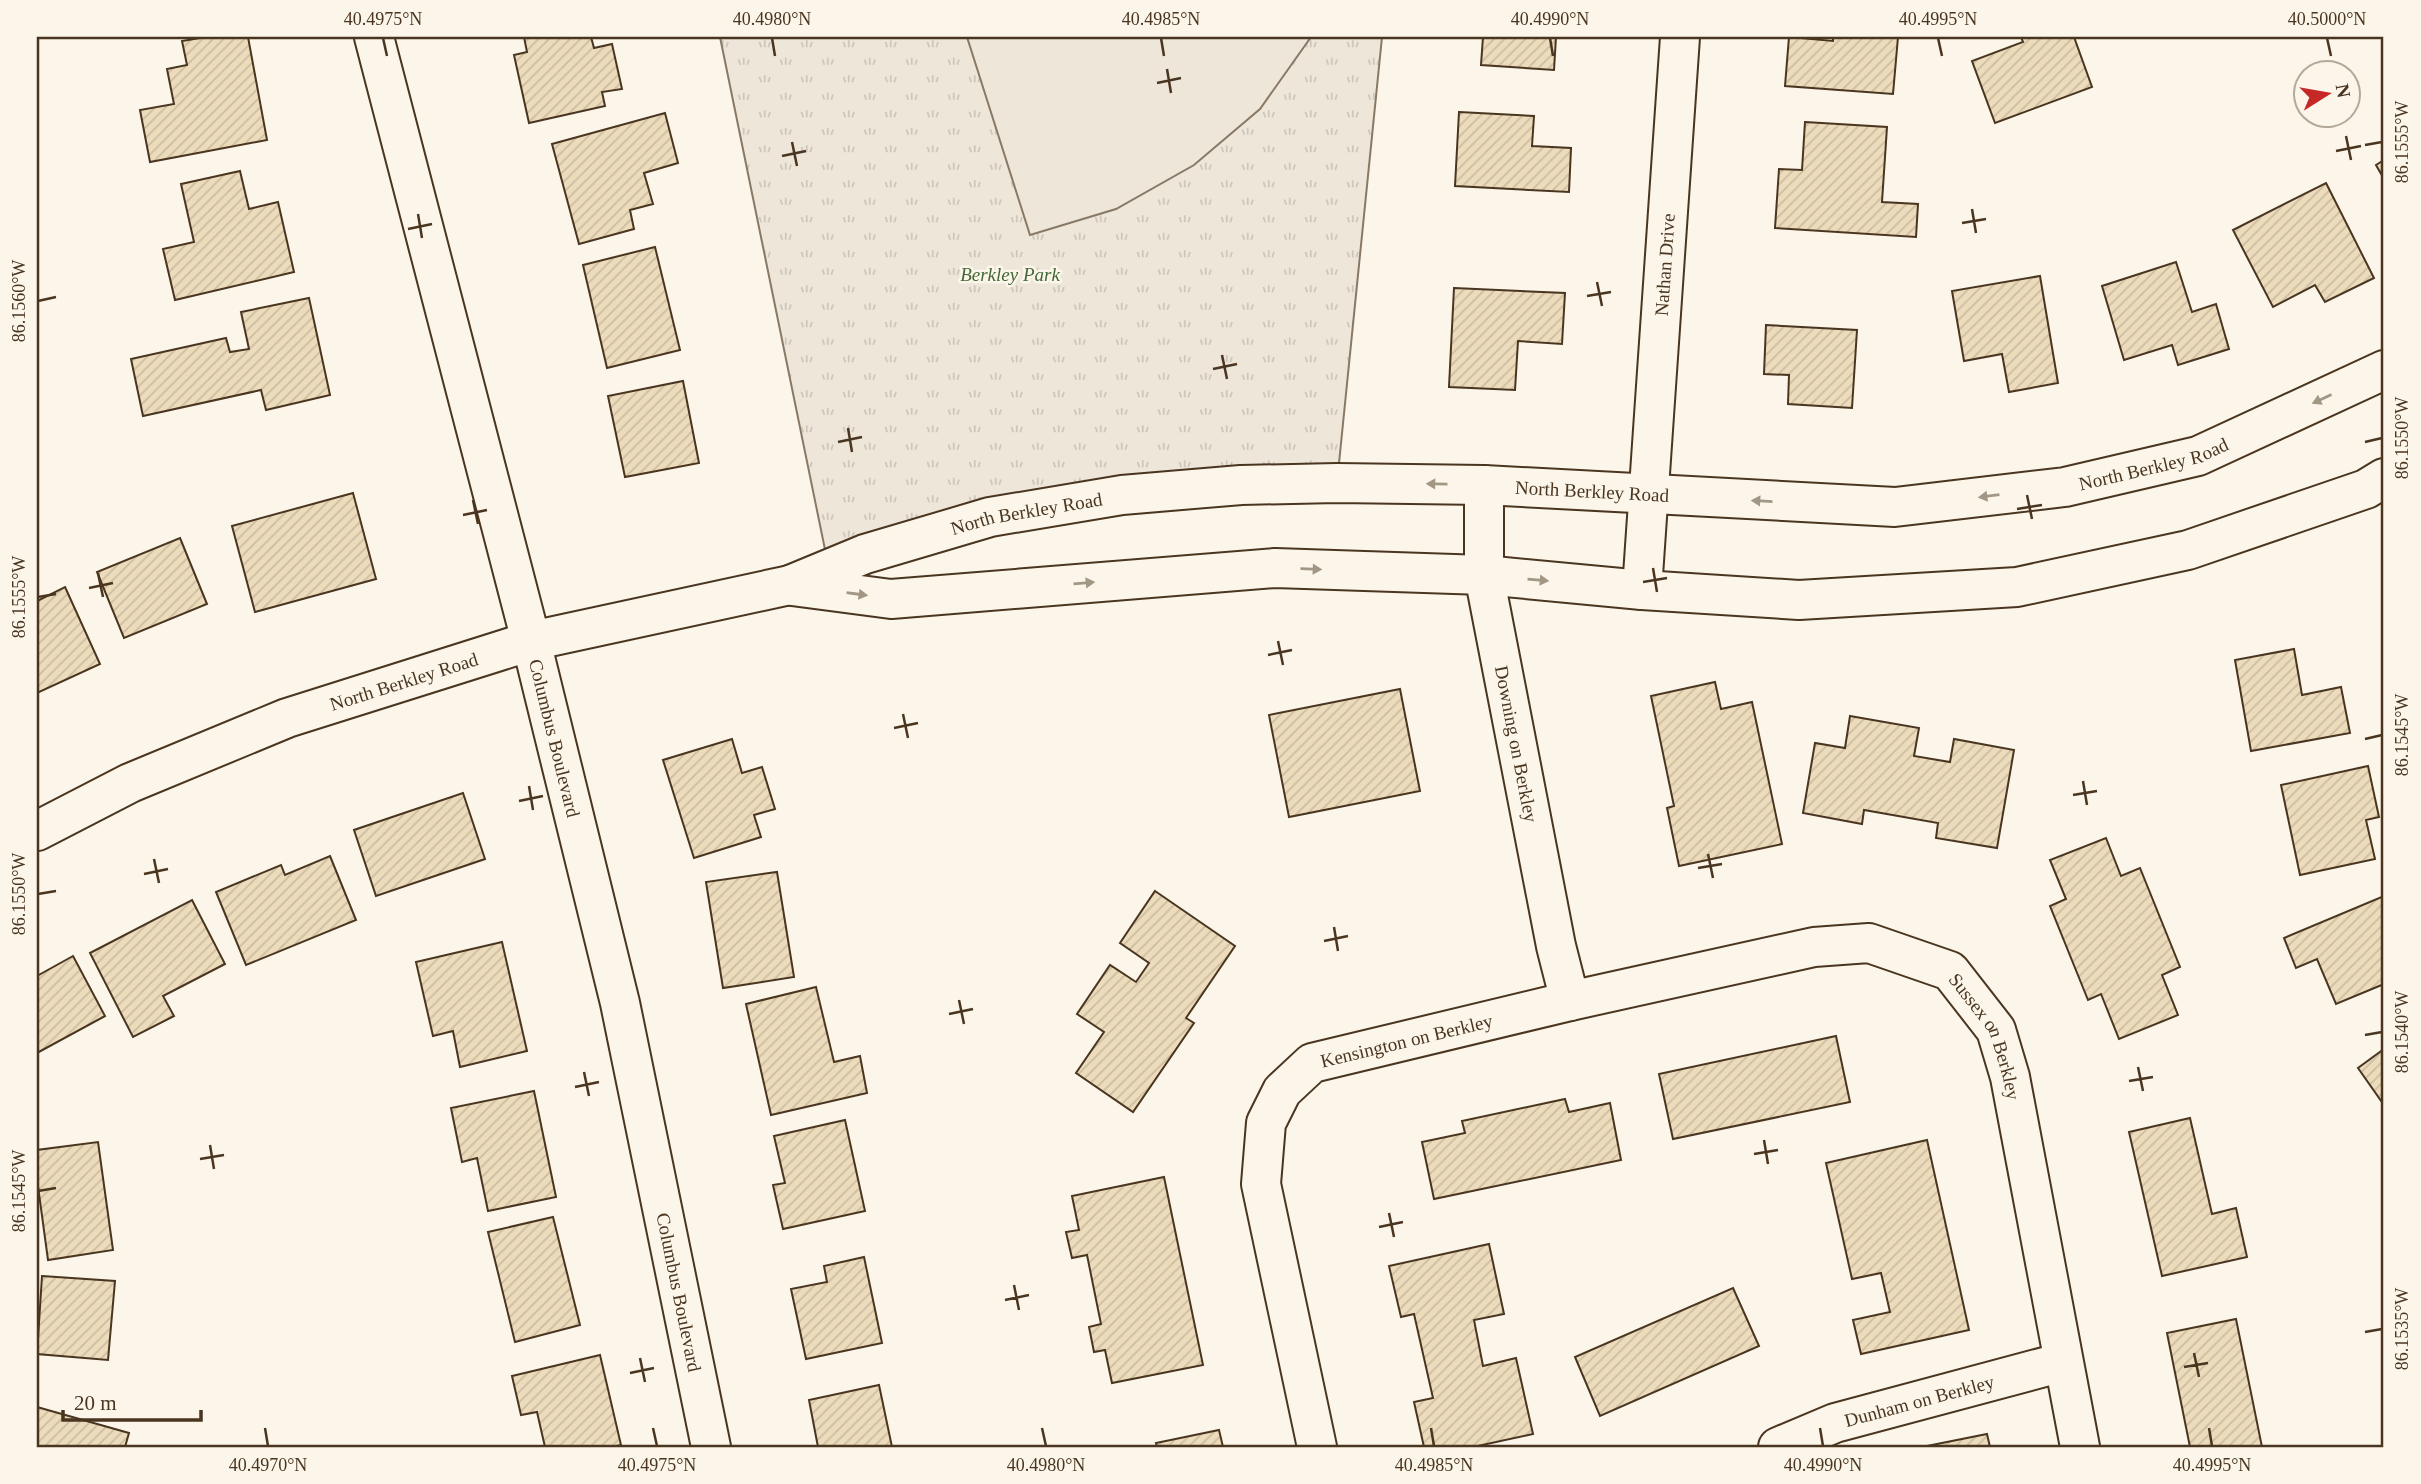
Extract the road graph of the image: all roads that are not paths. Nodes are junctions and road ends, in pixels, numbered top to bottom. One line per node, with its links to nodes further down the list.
1 (374, 37): 10 (street, Columbus Boulevard)
2 (1680, 37): 6 (street, Nathan Drive)
3 (2384, 371): 6 (street, North Berkley Road, one-way to 6)
4 (2384, 478): 9 (street, North Berkley Road)
5 (1484, 485): 6 (street, North Berkley Road); 7 (street, Downing on Berkley); 8 (street, North Berkley Road, one-way to 8)
6 (1649, 495): 9 (street, Nathan Drive)
7 (1484, 575): 8 (street, North Berkley Road, one-way to 7); 9 (street, North Berkley Road, one-way to 9); 12 (street, Downing on Berkley)
8 (790, 585): 10 (street, North Berkley Road)
9 (1642, 590)
10 (531, 640): 11 (street, North Berkley Road); 14 (street, Columbus Boulevard)
11 (37, 831)
12 (1570, 1001): 13 (street, Sussex on Berkley); 15 (street, Kensington on Berkley)
13 (2063, 1362): 16 (street, Dunham on Berkley); 17 (street, Sussex on Berkley)
14 (711, 1447)
15 (1317, 1447)
16 (1778, 1447)
17 (2080, 1447)

